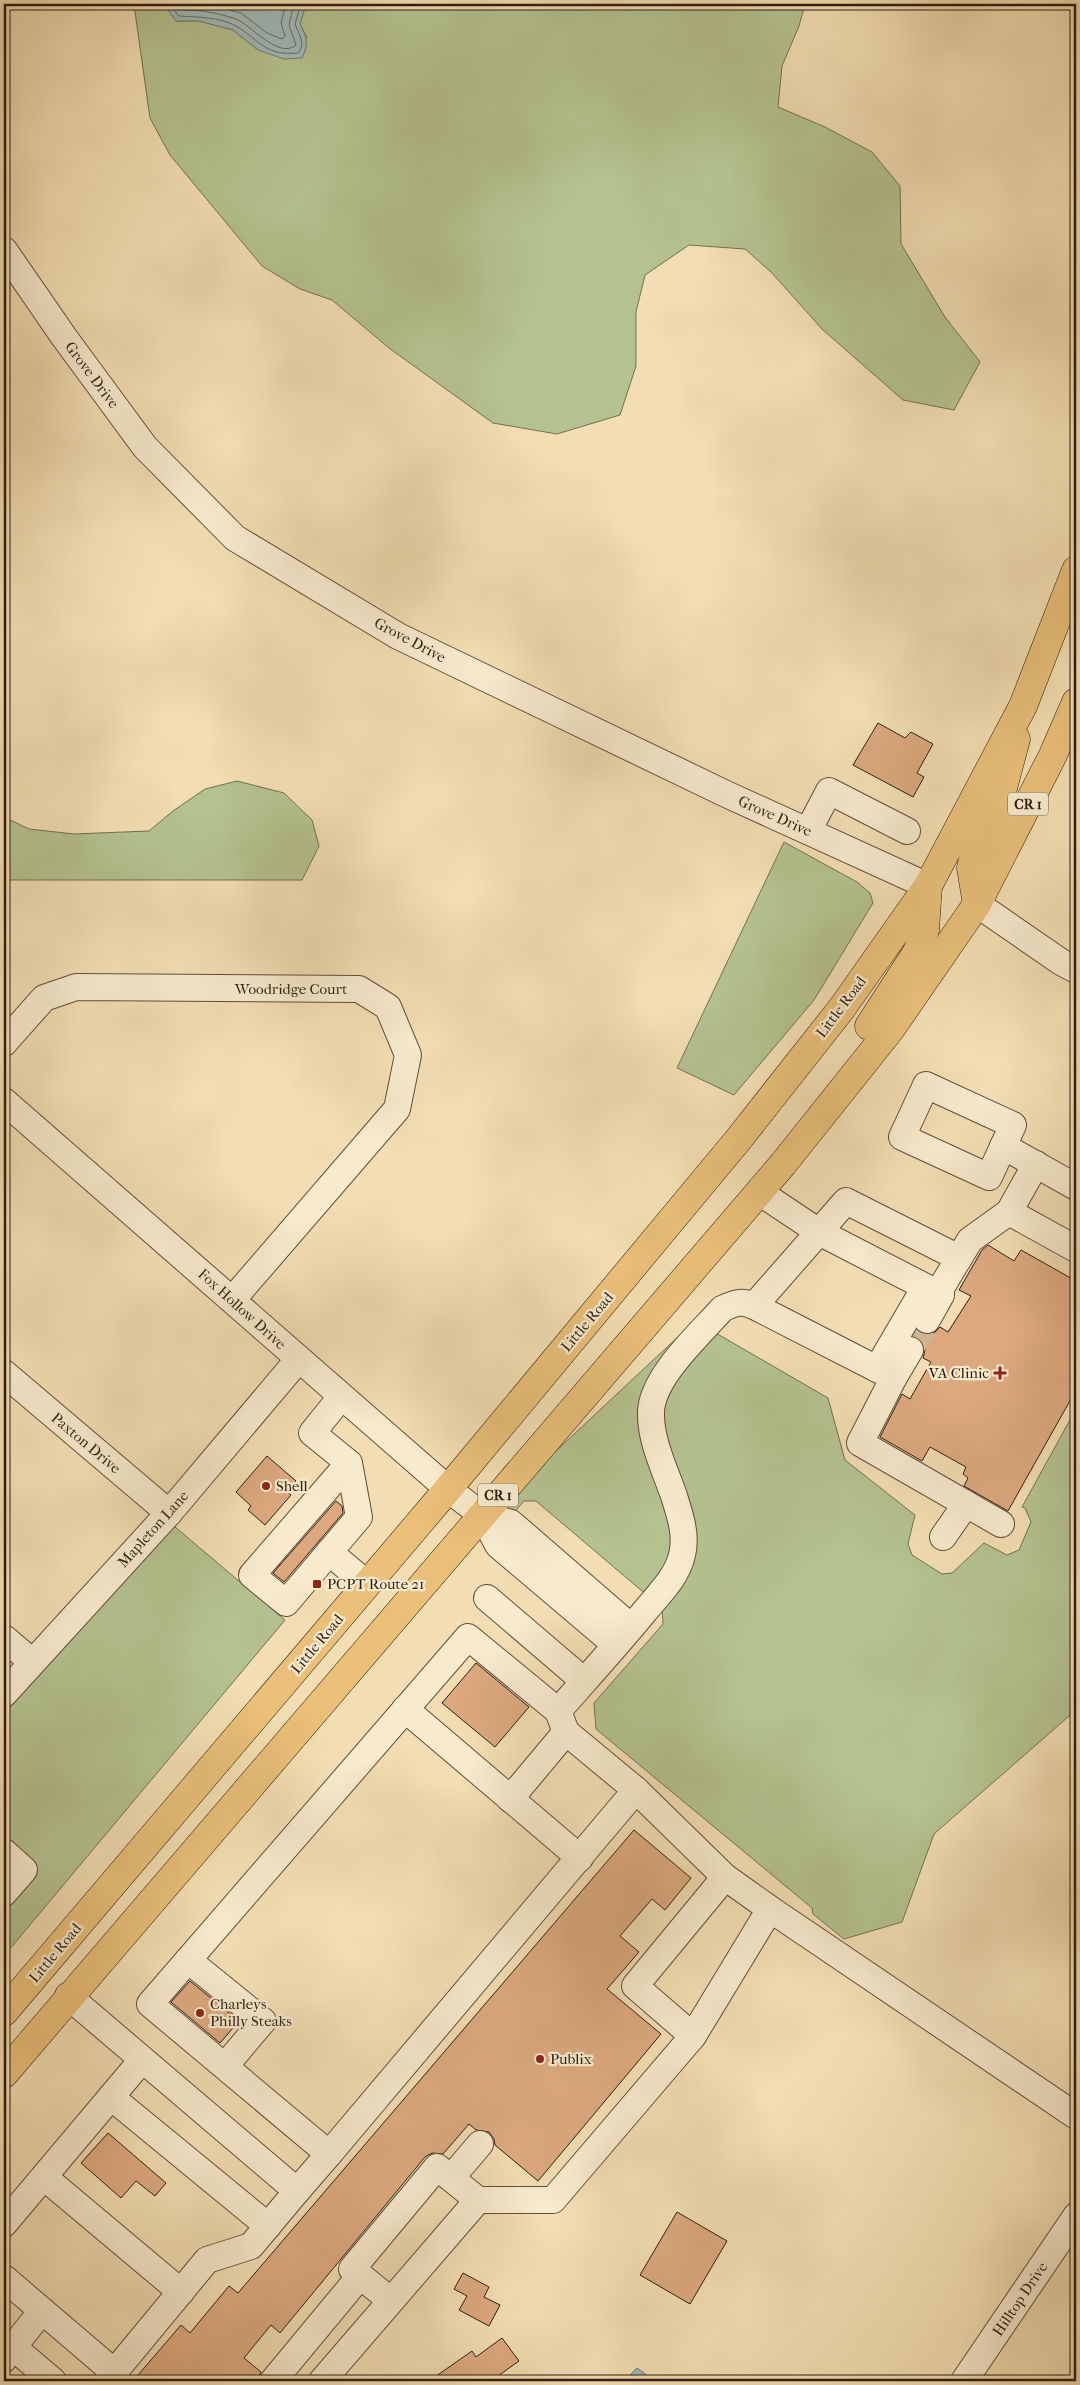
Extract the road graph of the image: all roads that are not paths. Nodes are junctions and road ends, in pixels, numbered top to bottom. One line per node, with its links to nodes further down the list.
1 (4, 250): 5 (street, Grove Drive)
2 (1076, 570): 4 (main road, Little Road / CR 1)
3 (1076, 702): 8 (main road, CR 1)
4 (1023, 706): 7 (main road, Little Road / CR 1); 8 (main road)
5 (808, 831): 6 (street); 7 (street, Grove Drive)
6 (907, 831)
7 (928, 886): 11 (main road); 31 (main road, Little Road / CR 1)
8 (977, 904): 9 (street); 11 (main road, CR 1)
9 (1076, 970)
10 (4, 1043): 22 (street, Woodridge Court)
11 (836, 1097): 16 (main road, CR 1)
12 (4, 1101): 22 (street, Fox Hollow Drive)
13 (1003, 1146): 14 (street)
14 (1036, 1164): 15 (street); 17 (street)
15 (1076, 1187)
16 (759, 1192): 18 (street); 34 (main road, CR 1)
17 (1009, 1212): 19 (street); 20 (street)
18 (819, 1232): 20 (street); 21 (street); 23 (street)
19 (1076, 1249)
20 (959, 1258): 21 (street)
21 (935, 1292): 24 (street); 27 (street)
22 (233, 1299): 26 (street, Fox Hollow Drive)
23 (754, 1306): 27 (street); 40 (street)
24 (927, 1320)
25 (910, 1350): 27 (street)
26 (298, 1360): 29 (street, Fox Hollow Drive); 33 (street, Mapleton Lane)
27 (886, 1373): 32 (street)
28 (4, 1374): 33 (street, Paxton Drive)
29 (341, 1397): 30 (street); 31 (street, Fox Hollow Drive)
30 (349, 1463): 37 (street); 37 (street)
31 (448, 1489): 34 (street, Fox Hollow Drive); 38 (main road, Little Road / CR 1)
32 (966, 1504): 35 (street); 36 (street)
33 (169, 1513): 42 (street, Mapleton Lane)
34 (482, 1515): 40 (street); 55 (main road, CR 1)
35 (1001, 1524)
36 (943, 1537)
37 (329, 1552): 38 (street)
38 (367, 1584): 56 (main road, Little Road / CR 1)
39 (487, 1598): 43 (street)
40 (624, 1636): 43 (street)
41 (4, 1638): 42 (street)
42 (31, 1661): 44 (street, Mapleton Lane)
43 (584, 1681): 46 (street)
44 (4, 1694)
45 (405, 1709): 46 (street); 48 (street); 54 (street)
46 (562, 1722): 47 (street); 48 (street)
47 (636, 1790): 50 (street); 51 (street)
48 (510, 1799): 50 (street)
49 (4, 1852): 52 (street)
50 (580, 1858): 64 (street)
51 (726, 1877): 53 (street); 57 (street)
52 (4, 1893)
53 (770, 1909): 57 (street); 62 (street)
54 (188, 1960): 59 (street); 59 (street)
55 (68, 1996): 58 (street); 60 (main road, CR 1)
56 (4, 2012)
57 (693, 2036): 68 (street)
58 (142, 2060): 61 (street); 67 (street)
59 (225, 2066): 64 (street)
60 (4, 2074)
61 (111, 2097): 65 (street); 71 (street)
62 (1076, 2116)
63 (480, 2144): 66 (street)
64 (329, 2154): 67 (street)
65 (44, 2177): 70 (street); 74 (street)
66 (451, 2178): 68 (street); 72 (street)
67 (297, 2191): 71 (street)
68 (478, 2200): 75 (street)
69 (1076, 2216): 82 (street, Hilltop Drive)
70 (4, 2224)
71 (268, 2226): 74 (street)
72 (360, 2276): 75 (street); 80 (street)
73 (4, 2278): 76 (street)
74 (181, 2292): 78 (street)
75 (390, 2300): 81 (street)
76 (42, 2311): 77 (street); 78 (street)
77 (8, 2353): 79 (street)
78 (110, 2377)
79 (53, 2381)
80 (273, 2381)
81 (322, 2381)
82 (964, 2381)

